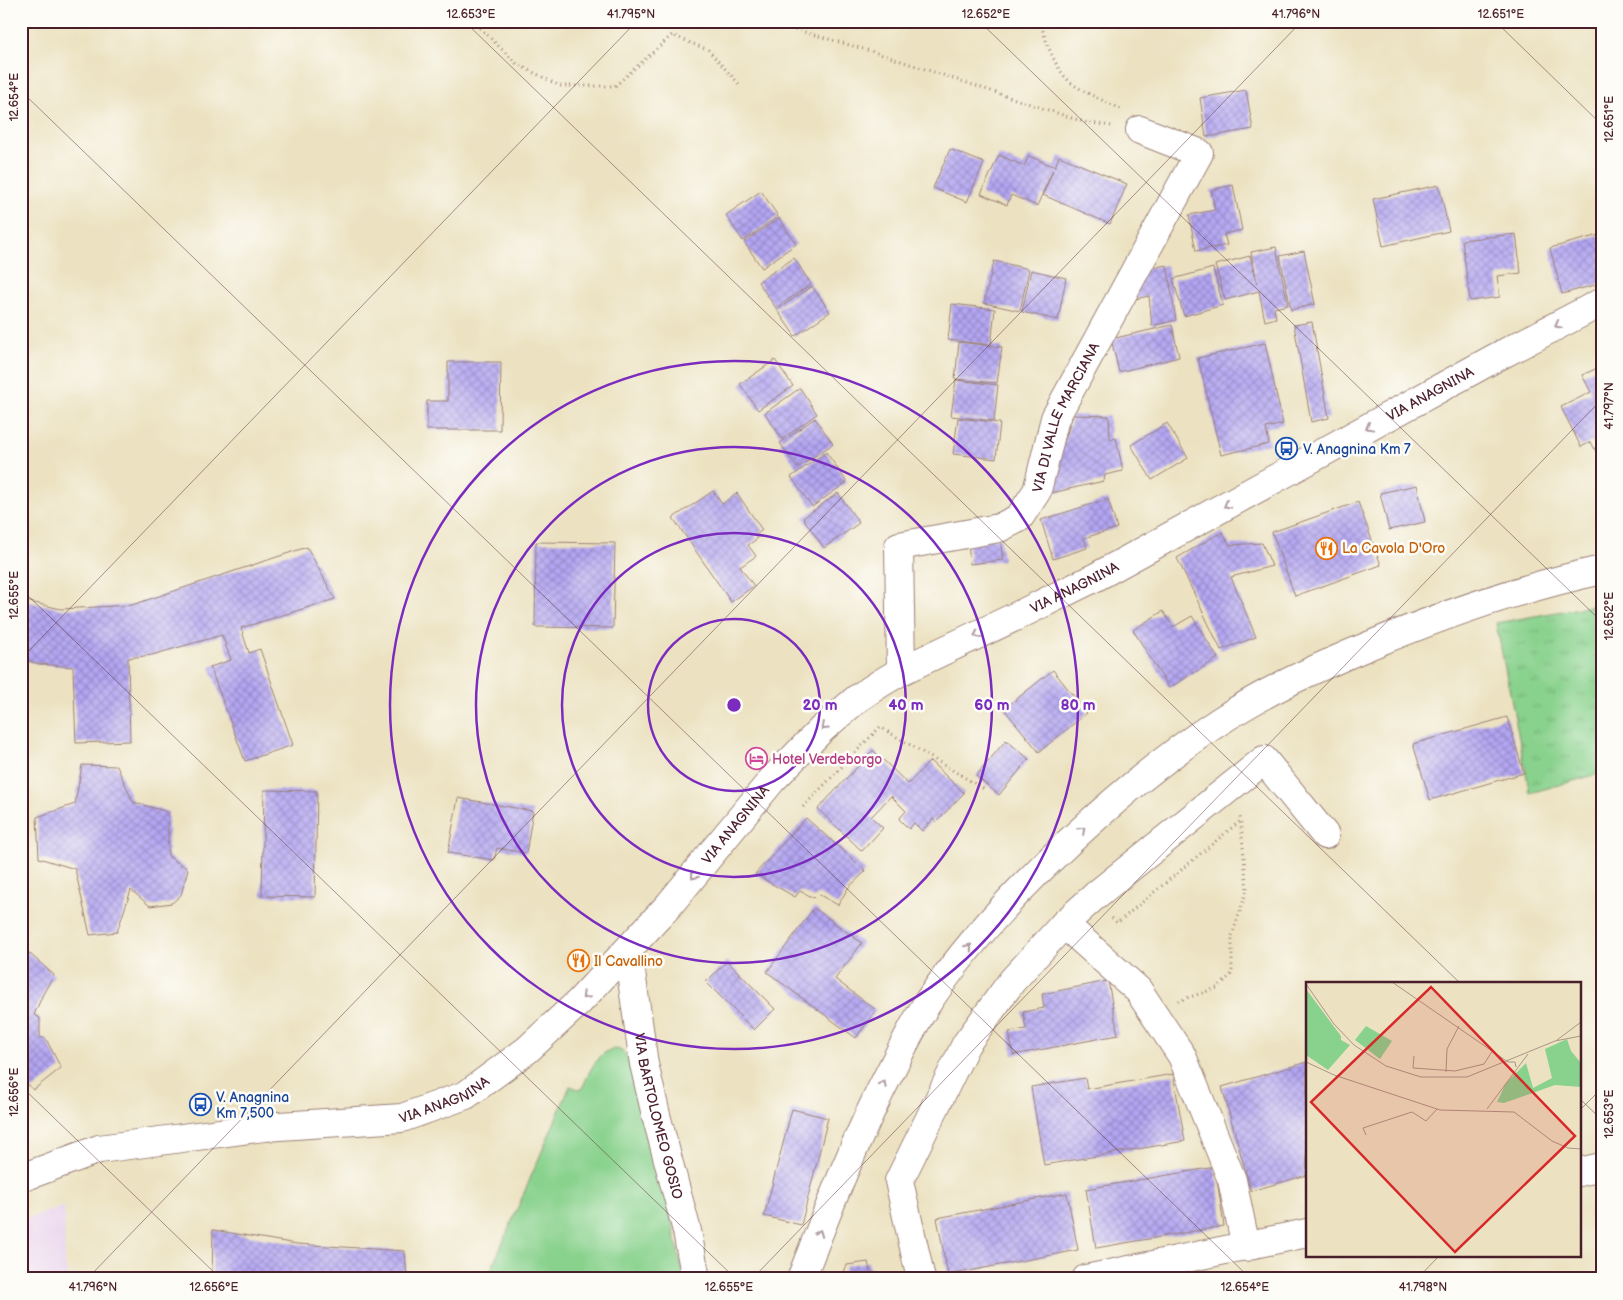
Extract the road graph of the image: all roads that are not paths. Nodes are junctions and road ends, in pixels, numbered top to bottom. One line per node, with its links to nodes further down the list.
1 (1140, 130): 4 (main road, VIA DI VALLE MARCIANA)
2 (1602, 302): 4 (main road, VIA ANAGNINA, one-way to 4)
3 (1602, 570): 14 (main road, one-way to 3)
4 (901, 671): 7 (main road, VIA ANAGNINA, one-way to 7)
5 (1325, 835): 6 (main road)
6 (1064, 924): 12 (main road); 15 (main road)
7 (628, 951): 10 (main road, VIA ANAGNINA, one-way to 10); 13 (main road, VIA BARTOLOMEO GOSIO)
8 (1602, 1167): 9 (main road)
9 (1580, 1172)
10 (21, 1178)
11 (1306, 1233): 12 (main road)
12 (1246, 1247): 16 (main road)
13 (696, 1279)
14 (801, 1279)
15 (921, 1279)
16 (1086, 1279)

